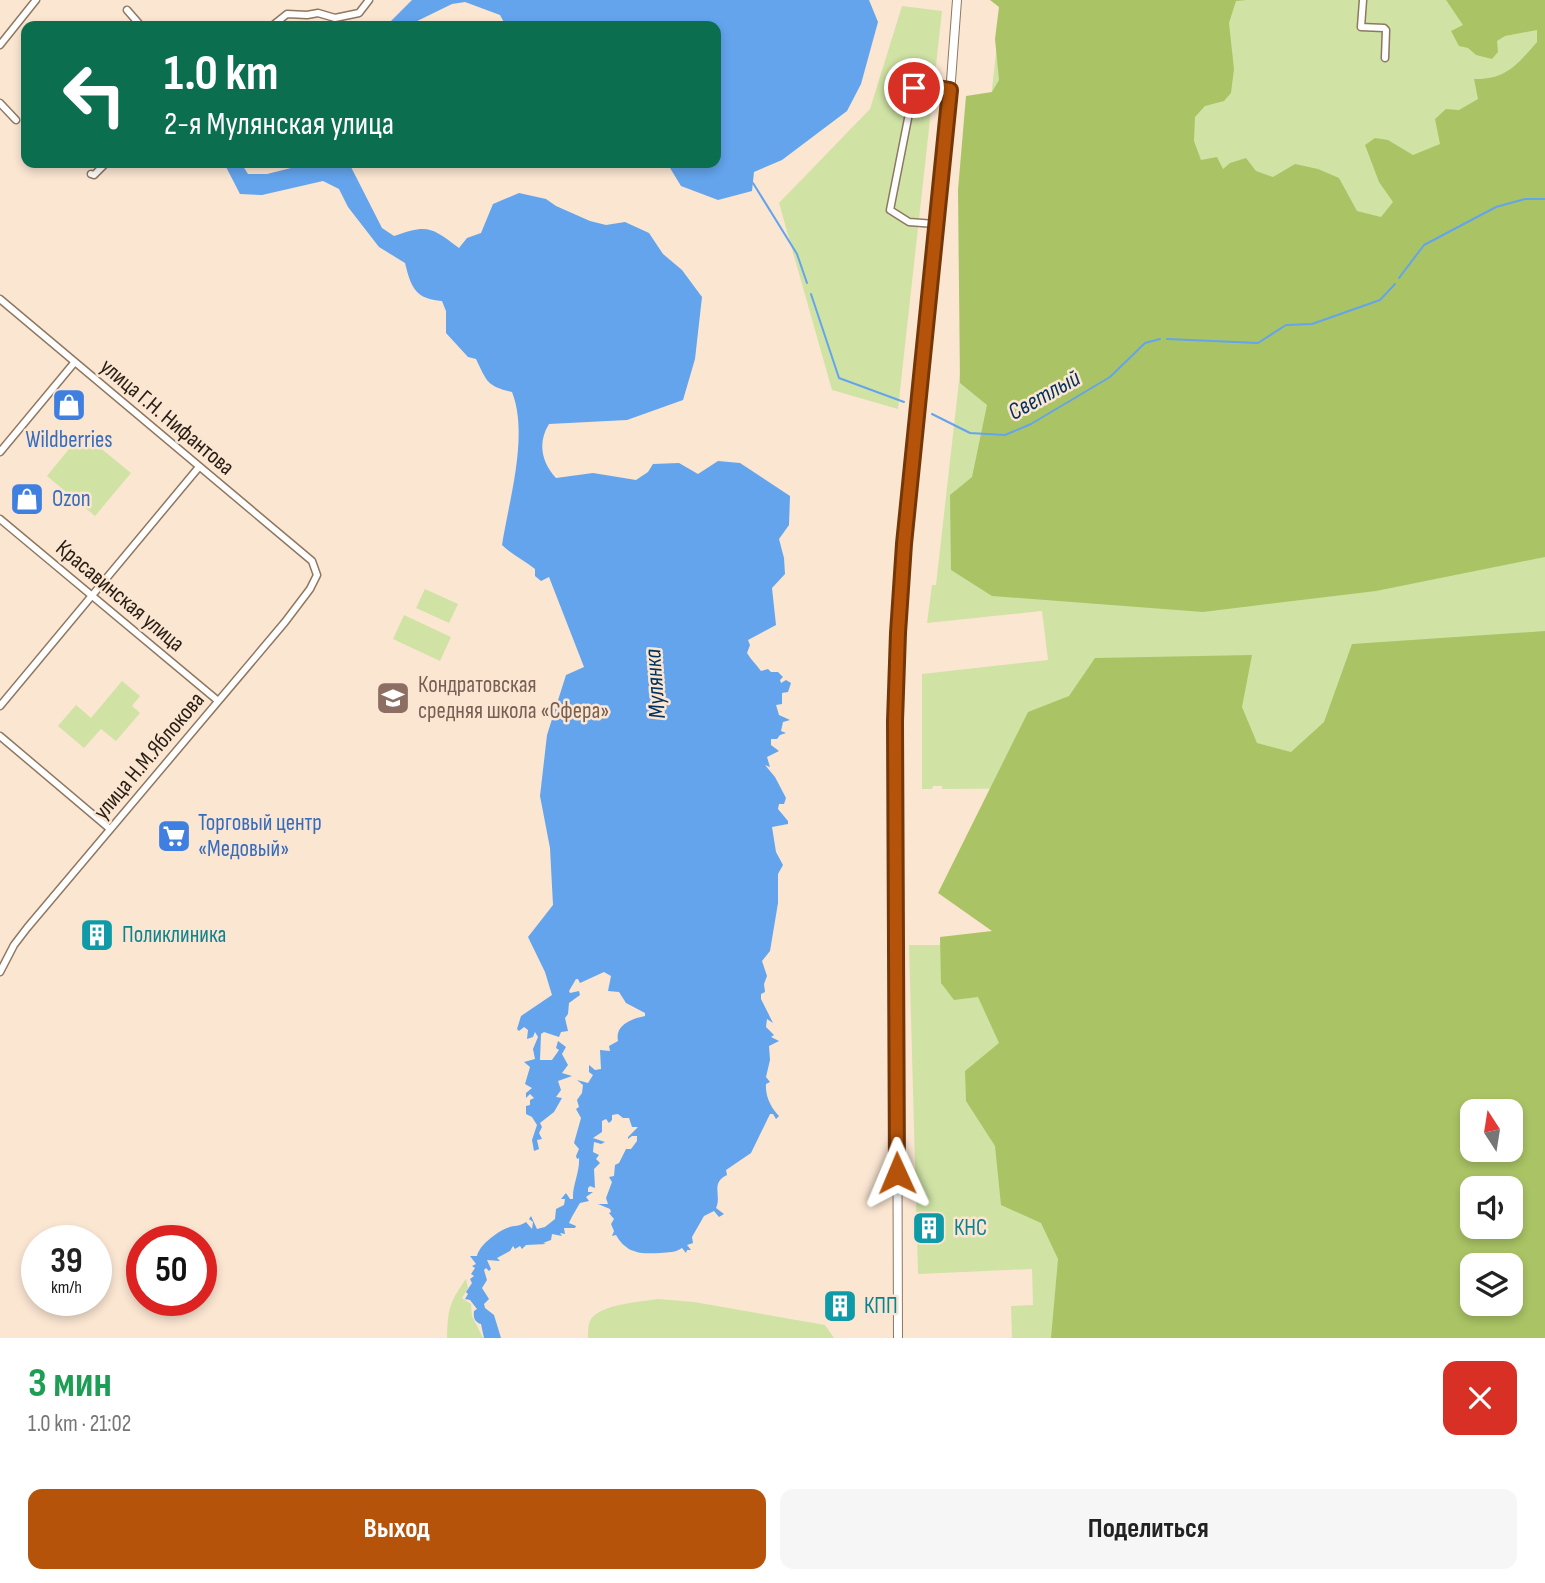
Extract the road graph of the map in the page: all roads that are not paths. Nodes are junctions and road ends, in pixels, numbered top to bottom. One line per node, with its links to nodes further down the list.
1 (36, 0): 8 (street)
2 (369, 0): 7 (street)
3 (957, 0): 10 (main road)
4 (1363, 0): 9 (street)
5 (127, 10): 6 (street)
6 (137, 21)
7 (278, 21)
8 (0, 45)
9 (1385, 58)
10 (950, 90): 15 (main road); 15 (street)
11 (0, 103): 12 (street)
12 (16, 120)
13 (101, 168): 14 (street)
14 (91, 174)
15 (935, 224): 28 (main road)
16 (0, 299): 17 (street, улица Г.Н. Нифантова)
17 (74, 363): 18 (street); 19 (street, улица Г.Н. Нифантова)
18 (0, 452)
19 (199, 467): 21 (street, улица Г.Н. Нифантова); 22 (street)
20 (0, 519): 22 (street, Красавинская улица)
21 (312, 561): 23 (street, улица Н.М.Яблокова)
22 (91, 595): 23 (street, Красавинская улица); 24 (street)
23 (217, 700): 26 (street, улица Н.М.Яблокова)
24 (0, 706)
25 (0, 736): 26 (street)
26 (110, 829): 27 (street, улица Н.М.Яблокова)
27 (0, 972)
28 (898, 1338)

